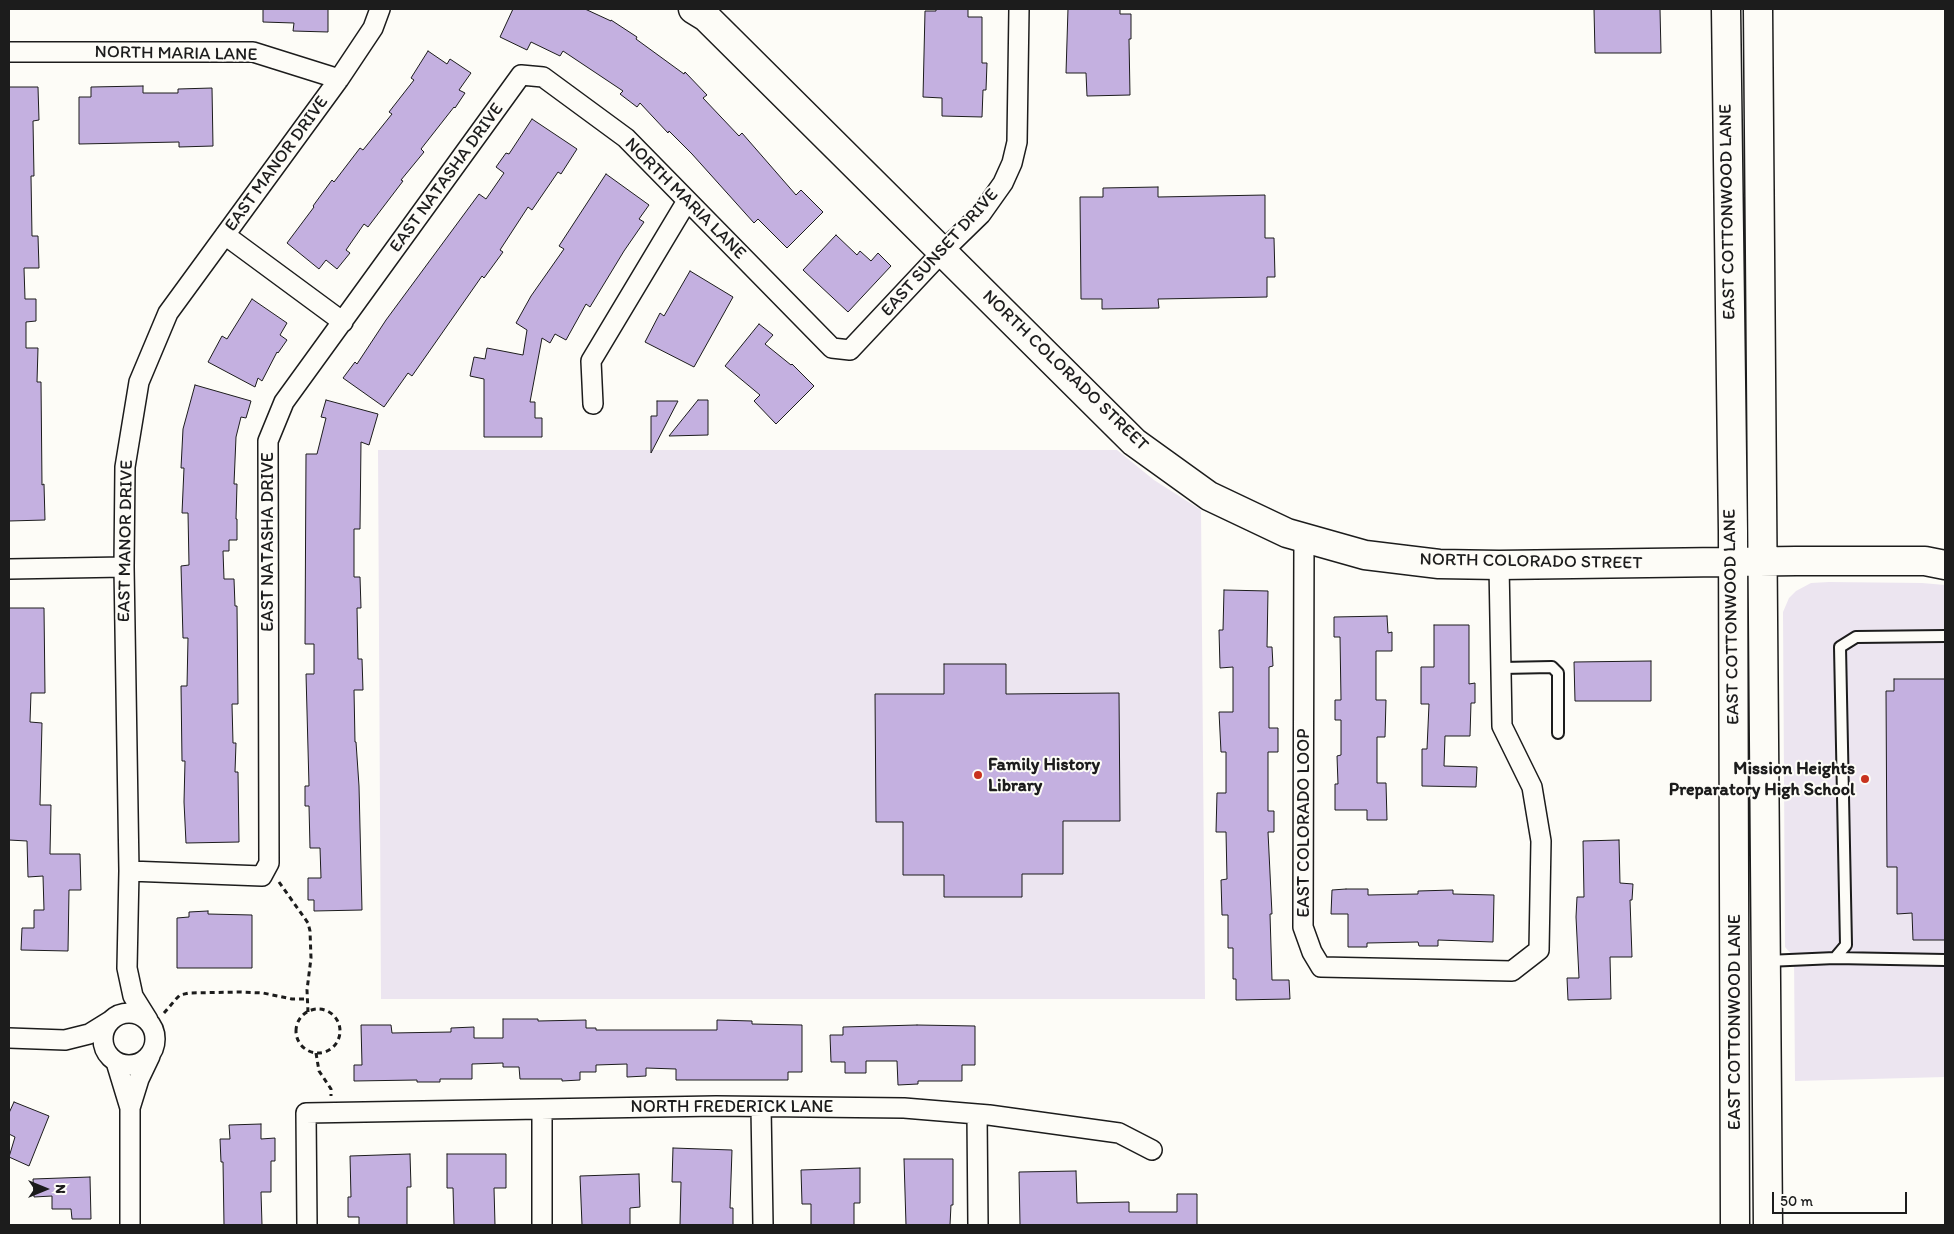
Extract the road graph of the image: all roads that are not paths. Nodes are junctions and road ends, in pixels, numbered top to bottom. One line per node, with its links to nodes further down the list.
1 (380, 9): 8 (street, EAST MANOR DRIVE)
2 (693, 9): 11 (main road, NORTH COLORADO STREET)
3 (1019, 9): 11 (street, EAST SUNSET DRIVE)
4 (1726, 9): 17 (main road, EAST COTTONWOOD LANE)
5 (1758, 9): 16 (main road, EAST COTTONWOOD LANE)
6 (9, 52): 8 (street, NORTH MARIA LANE)
7 (522, 76): 9 (street, NORTH MARIA LANE); 12 (street, EAST NATASHA DRIVE)
8 (339, 79): 10 (street, EAST MANOR DRIVE)
9 (687, 201): 13 (street, NORTH MARIA LANE); 14 (street)
10 (225, 235): 12 (street); 20 (street, EAST MANOR DRIVE)
11 (942, 252): 13 (street, EAST SUNSET DRIVE); 15 (main road, NORTH COLORADO STREET)
12 (343, 322): 25 (street, EAST NATASHA DRIVE)
13 (832, 348)
14 (593, 404)
15 (1304, 537): 18 (main road, NORTH COLORADO STREET); 23 (street, EAST COLORADO LOOP)
16 (1763, 561): 17 (main road, NORTH COLORADO STREET); 19 (main road, NORTH COLORADO STREET); 28 (main road, EAST COTTONWOOD LANE)
17 (1732, 563): 18 (main road, NORTH COLORADO STREET); 46 (main road, EAST COTTONWOOD LANE)
18 (1499, 565): 23 (street, EAST COLORADO LOOP)
19 (1945, 565)
20 (124, 567): 21 (street); 25 (street, EAST MANOR DRIVE)
21 (9, 569)
22 (1945, 636): 26 (lane)
23 (1502, 668): 24 (lane)
24 (1558, 733)
25 (129, 871): 29 (street, EAST MANOR DRIVE)
26 (1835, 958): 27 (lane); 28 (lane)
27 (1945, 960)
28 (1766, 962): 47 (main road, EAST COTTONWOOD LANE)
29 (128, 968): 30 (street, EAST MANOR DRIVE); 31 (street, EAST MANOR DRIVE)
30 (155, 1018): 31 (street); 34 (street)
31 (111, 1020): 33 (street); 35 (street)
32 (9, 1038): 33 (street)
33 (65, 1040): 35 (street)
34 (150, 1056): 35 (street); 37 (street)
35 (115, 1061): 37 (street)
36 (760, 1107): 38 (street, NORTH FREDERICK LANE); 39 (street, NORTH FREDERICK LANE); 44 (street)
37 (130, 1108): 41 (street)
38 (542, 1109): 42 (street, NORTH FREDERICK LANE); 43 (street)
39 (977, 1114): 40 (street, NORTH FREDERICK LANE); 45 (street)
40 (1152, 1150)
41 (130, 1225)
42 (307, 1225)
43 (542, 1225)
44 (762, 1225)
45 (978, 1225)
46 (1736, 1225)
47 (1768, 1225)

